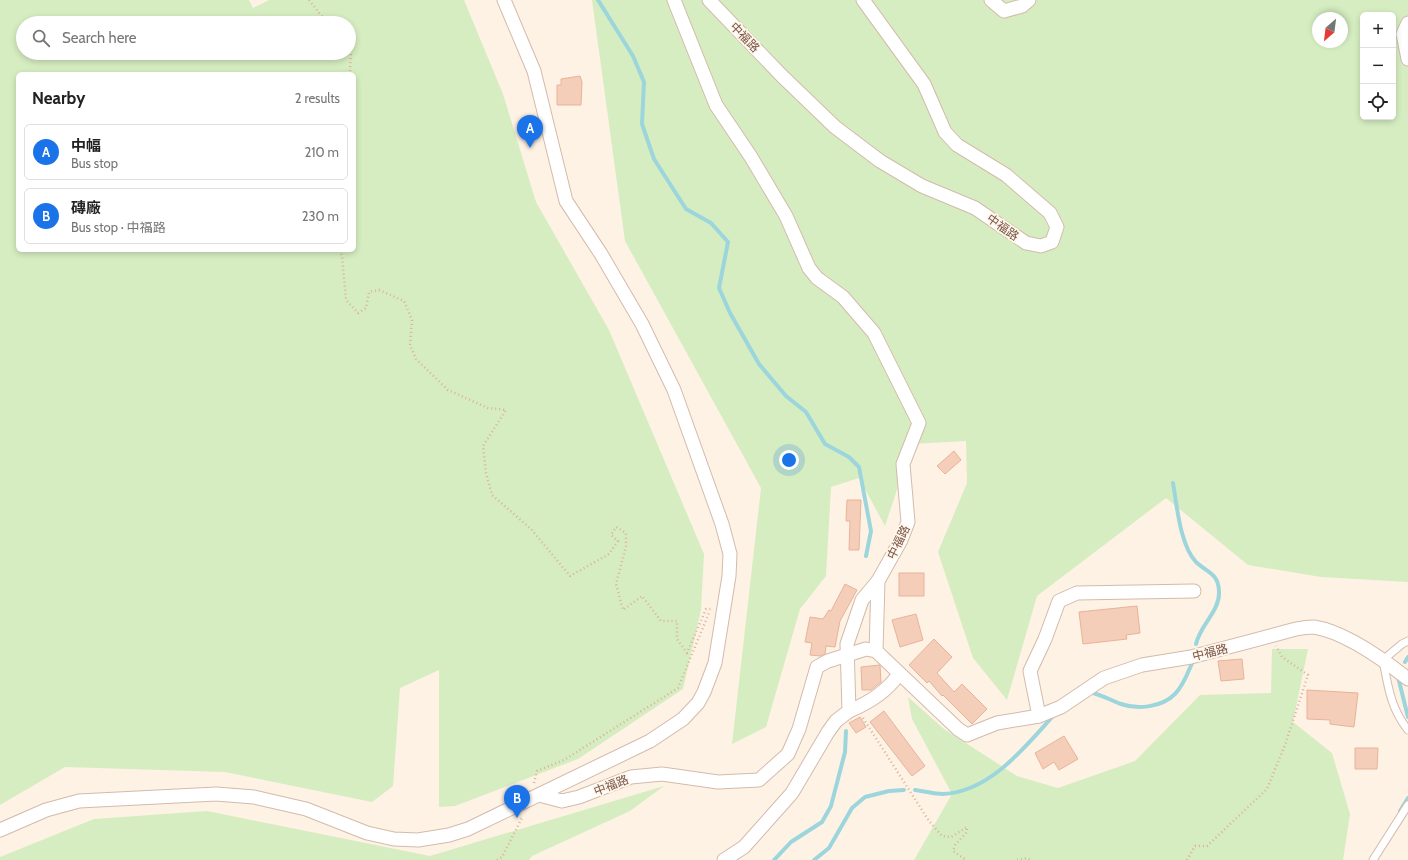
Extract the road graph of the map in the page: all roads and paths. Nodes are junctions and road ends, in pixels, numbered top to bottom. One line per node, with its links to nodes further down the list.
1 (309, 0): 8 (path)
2 (504, 0): 26 (street)
3 (674, 0): 14 (street, 中福路)
4 (708, 0): 5 (street, 中福路)
5 (863, 0)
6 (991, 0): 7 (street)
7 (1029, 0)
8 (322, 16)
9 (1408, 23): 10 (street)
10 (1408, 59)
11 (351, 60): 12 (path)
12 (350, 72)
13 (341, 252): 26 (path)
14 (878, 581): 18 (street, 中福路); 19 (street, 中福路)
15 (1194, 591): 24 (street)
16 (1272, 636): 20 (street, 中福路); 24 (street, 中福路); 34 (path)
17 (1408, 641): 20 (lane)
18 (876, 651): 19 (street, 中福路); 21 (street, 中福路)
19 (848, 655): 23 (street, 中福路); 26 (street, 中福路)
20 (1383, 660): 22 (street, 中福路); 25 (lane)
21 (899, 674): 23 (street); 24 (street, 中福路)
22 (1408, 679)
23 (853, 709): 30 (street); 31 (path)
24 (1039, 716)
25 (1408, 730)
26 (535, 797): 28 (street); 29 (path)
27 (1408, 805): 35 (lane)
28 (0, 830)
29 (497, 860)
30 (724, 860)
31 (966, 860)
32 (1017, 860): 33 (path)
33 (1030, 860)
34 (1187, 860)
35 (1373, 860)

